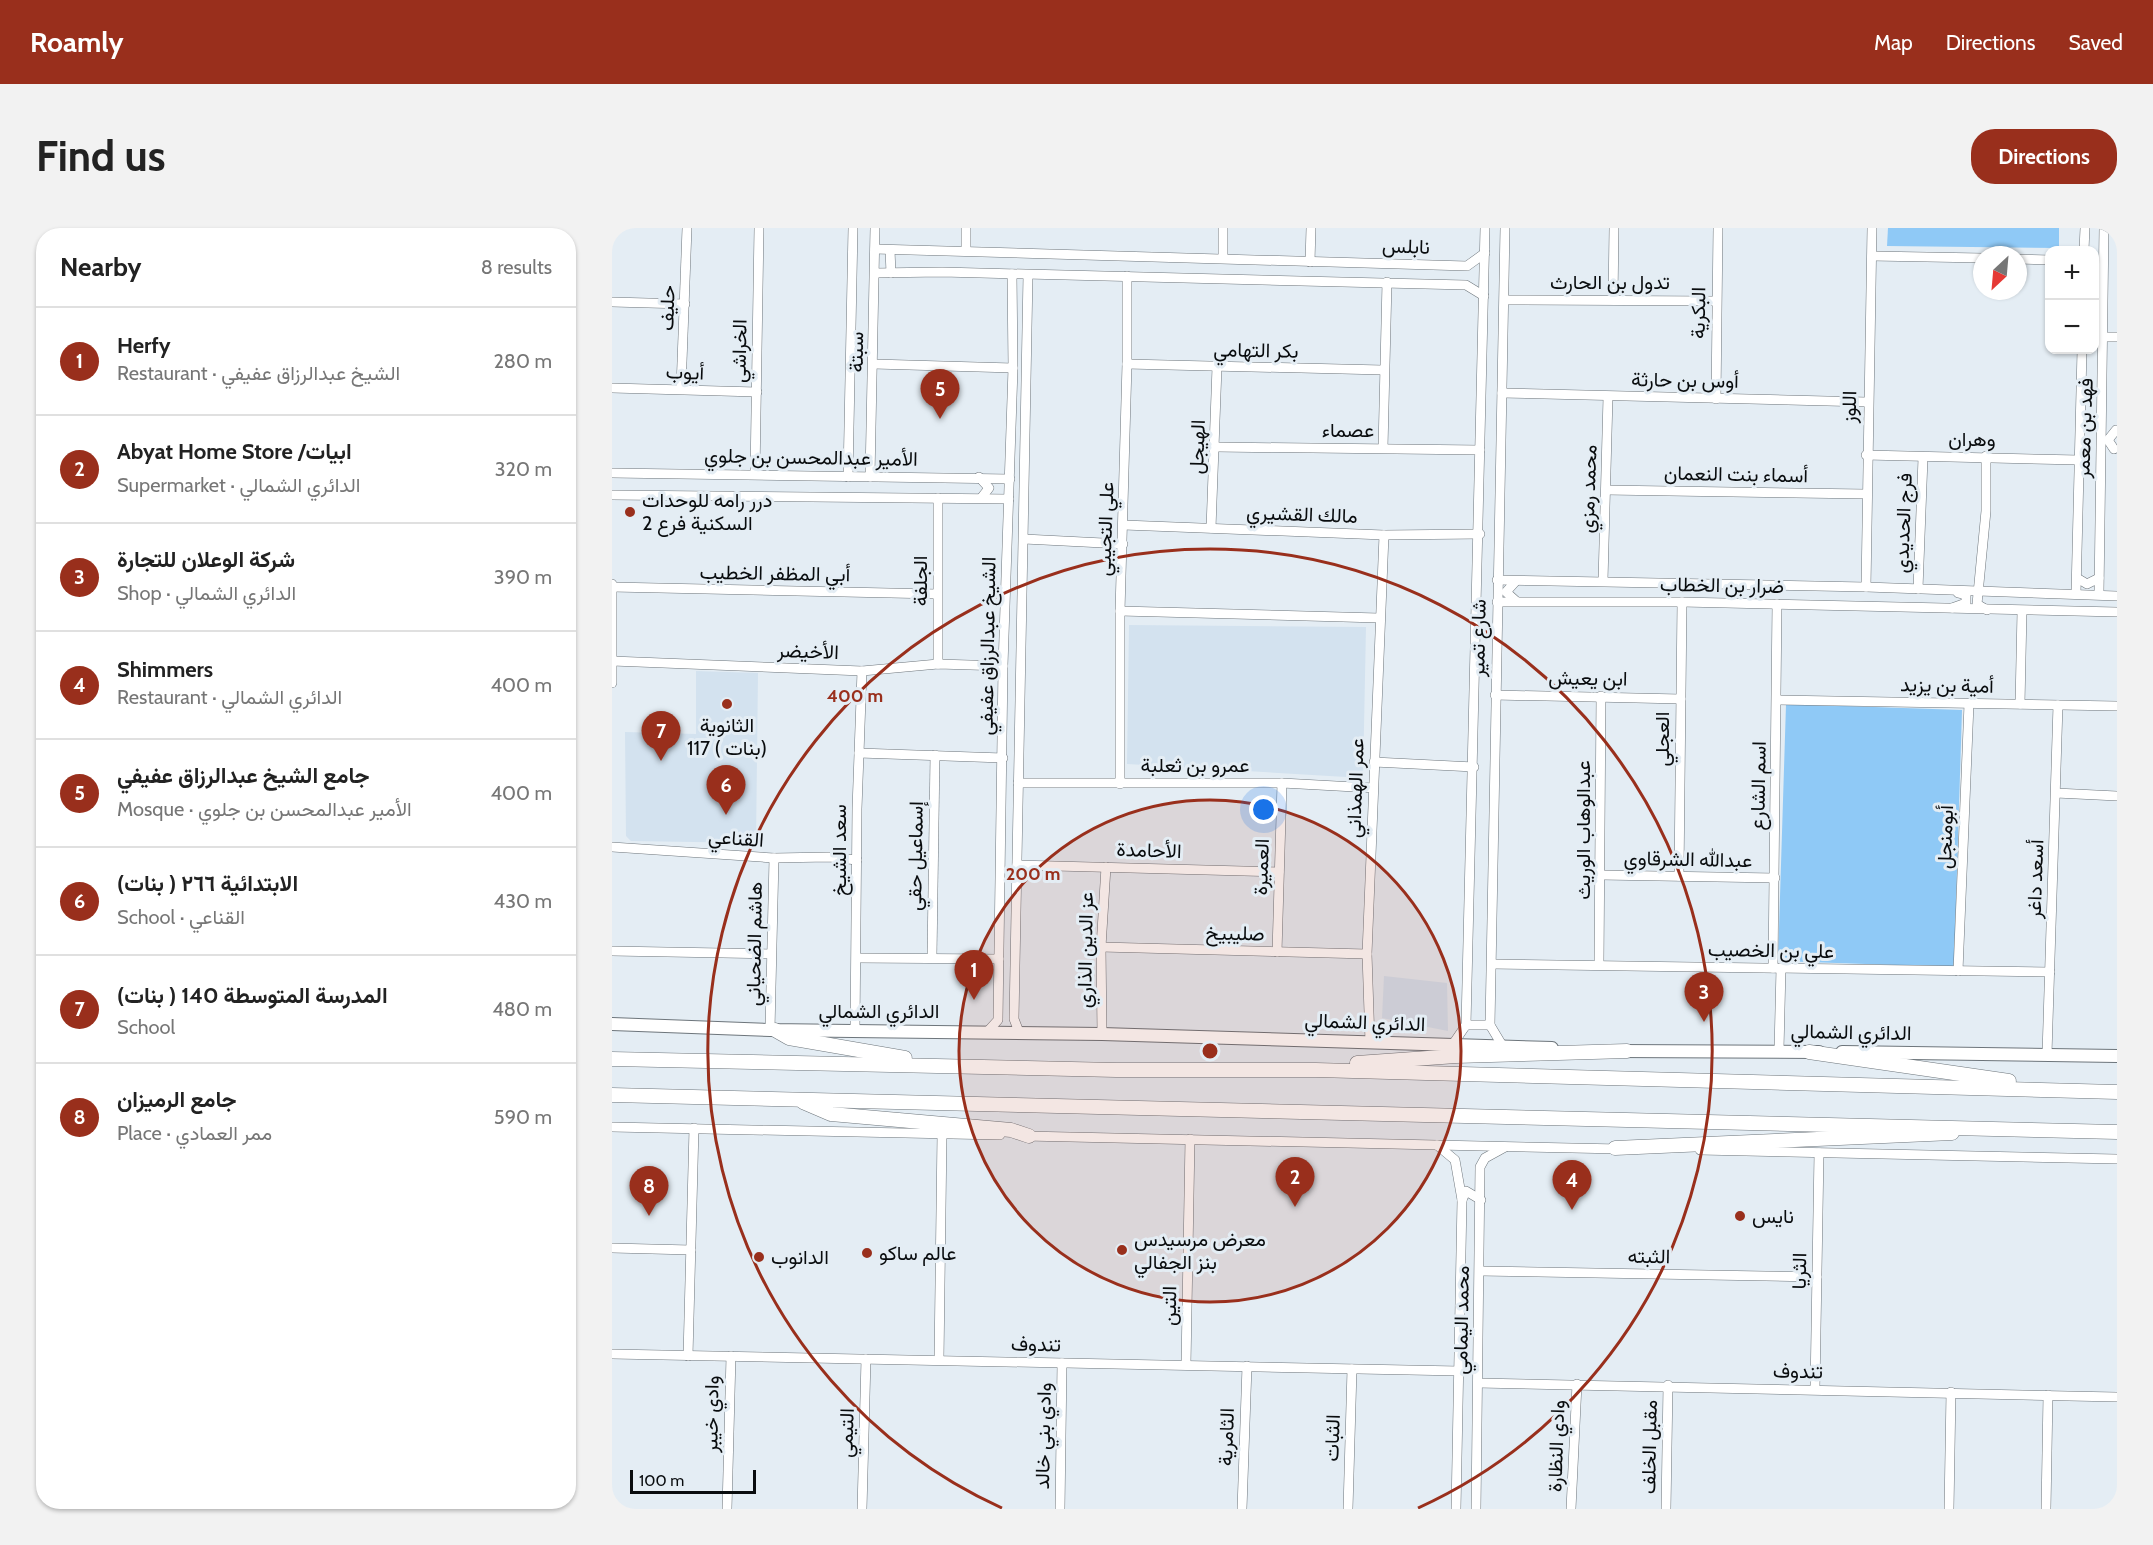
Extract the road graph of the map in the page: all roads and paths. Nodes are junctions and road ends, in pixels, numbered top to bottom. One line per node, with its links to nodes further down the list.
1 (687, 228): 44 (street, حليف)
2 (759, 228): 55 (street, الخراشي)
3 (853, 228): 75 (street, سبتة)
4 (875, 228): 16 (street, سبتة)
5 (966, 228): 19 (street)
6 (1223, 228): 23 (street)
7 (1311, 228): 27 (street)
8 (1485, 228): 21 (street)
9 (1505, 228): 40 (street, شارع تمير)
10 (1614, 228): 41 (street)
11 (1718, 228): 42 (street, البكرية)
12 (1872, 228): 22 (street, اللوز)
13 (2085, 228): 15 (street)
14 (2104, 228): 17 (street, فهد بن معمر)
15 (2084, 246)
16 (875, 249): 18 (street, نابلس); 30 (street, سبتة)
17 (2104, 249): 20 (street); 28 (street, فهد بن معمر)
18 (890, 250): 19 (street, نابلس); 31 (street)
19 (966, 250): 23 (street, نابلس)
20 (2099, 252)
21 (1485, 253): 29 (street); 39 (street)
22 (1872, 256): 24 (street); 59 (street, اللوز)
23 (1223, 258): 27 (street, نابلس)
24 (1973, 258)
25 (2027, 259): 26 (street)
26 (2045, 260)
27 (1310, 262): 29 (street, نابلس)
28 (2099, 264): 45 (street, فهد بن معمر)
29 (1467, 266): 36 (street)
30 (875, 273): 31 (street, نابلس); 48 (street, سبتة)
31 (891, 273): 32 (street, نابلس)
32 (1012, 274): 33 (street, نابلس); 38 (street, الشيخ عبدالرزاق عفيفي)
33 (1028, 275): 34 (street, نابلس); 37 (street, الشيخ عبدالرزاق عفيفي)
34 (1127, 276): 35 (street, نابلس); 49 (street, علي التجيبي)
35 (1387, 282): 36 (street, نابلس); 52 (street)
36 (1466, 285): 39 (street, نابلس)
37 (1028, 289): 38 (street); 91 (street, الشيخ عبدالرزاق عفيفي)
38 (1012, 290): 51 (street, الشيخ عبدالرزاق عفيفي)
39 (1484, 296): 66 (street)
40 (1505, 300): 41 (street, تدول بن الحارث); 56 (street, شارع تمير)
41 (1613, 300): 42 (street, تدول بن الحارث)
42 (1715, 301): 58 (street, البكرية)
43 (612, 302): 44 (street)
44 (685, 304): 54 (street, حليف)
45 (2104, 337): 46 (street); 60 (street, فهد بن معمر)
46 (2117, 337)
47 (2082, 354): 70 (street, فهد بن معمر)
48 (874, 364): 51 (street); 76 (street, سبتة)
49 (1127, 364): 50 (street, بكر التهامي); 87 (street, علي التجيبي)
50 (1217, 367): 52 (street, بكر التهامي); 62 (street, الهيجل)
51 (1013, 368): 78 (street, الشيخ عبدالرزاق عفيفي)
52 (1383, 370): 63 (street)
53 (612, 388): 54 (street, أيوب)
54 (681, 389): 55 (street, أيوب)
55 (757, 392): 72 (street, الخراشي)
56 (1502, 393): 57 (street, أوس بن حارثة); 95 (street, شارع تمير)
57 (1608, 397): 58 (street, أوس بن حارثة); 79 (street, محمد رمزي)
58 (1716, 399): 59 (street, أوس بن حارثة)
59 (1867, 402): 67 (street, اللوز)
60 (2102, 429): 61 (street); 64 (street, فهد بن معمر)
61 (2116, 430): 65 (street)
62 (1216, 447): 63 (street, عصماء); 88 (street, الهيجل)
63 (1383, 448): 66 (street, عصماء)
64 (2101, 449): 65 (street); 94 (street, فهد بن معمر)
65 (2116, 449)
66 (1480, 450): 89 (street)
67 (1866, 455): 69 (street, وهران); 80 (street, اللوز)
68 (1986, 456): 69 (street, وهران); 70 (street, وهران); 102 (street)
69 (1923, 458): 100 (street, فرج الحديدي)
70 (2079, 460): 93 (street, فهد بن معمر)
71 (612, 472): 72 (street, الأمير عبدالمحسن بن جلوي)
72 (755, 474): 73 (street, الأمير عبدالمحسن بن جلوي)
73 (795, 476): 74 (street, الأمير عبدالمحسن بن جلوي); 82 (street)
74 (808, 477): 75 (street, الأمير عبدالمحسن بن جلوي); 83 (street)
75 (848, 477): 76 (street, الأمير عبدالمحسن بن جلوي)
76 (870, 477): 77 (street, الأمير عبدالمحسن بن جلوي)
77 (979, 477): 78 (street, الأمير عبدالمحسن بن جلوي); 84 (street)
78 (1010, 479): 86 (street, الشيخ عبدالرزاق عفيفي)
79 (1606, 490): 80 (street, أسماء بنت النعمان); 97 (street, محمد رمزي)
80 (1866, 494): 99 (street, اللوز)
81 (612, 495): 82 (street, الأمير عبدالمحسن بن جلوي)
82 (794, 496): 83 (street, الأمير عبدالمحسن بن جلوي)
83 (808, 496): 85 (street, الأمير عبدالمحسن بن جلوي)
84 (981, 497): 85 (street, الأمير عبدالمحسن بن جلوي); 86 (street, الأمير عبدالمحسن بن جلوي)
85 (938, 498): 104 (street, الجلفة)
86 (1009, 499): 123 (street, الشيخ عبدالرزاق عفيفي)
87 (1124, 525): 88 (street, مالك القشيري); 92 (street, علي التجيبي)
88 (1211, 528): 90 (street, مالك القشيري)
89 (1480, 534): 90 (street, مالك القشيري); 117 (street)
90 (1384, 535): 116 (street, عمر الهمذاني)
91 (1024, 539): 92 (street); 139 (street, الشيخ عبدالرزاق عفيفي)
92 (1123, 544): 111 (street, علي التجيبي)
93 (2077, 578): 94 (street); 103 (street, فهد بن معمر)
94 (2099, 578): 105 (street, فهد بن معمر)
95 (1497, 580): 96 (street, ضرار بن الخطاب); 108 (street, شارع تمير)
96 (1516, 581): 97 (street, ضرار بن الخطاب); 107 (street)
97 (1603, 581): 99 (street, ضرار بن الخطاب)
98 (612, 585): 104 (street, أبي المظفر الخطيب); 121 (street)
99 (1866, 587): 100 (street, ضرار بن الخطاب)
100 (1918, 589): 101 (street, ضرار بن الخطاب)
101 (1946, 589): 102 (street, ضرار بن الخطاب); 112 (street)
102 (1981, 592): 103 (street, ضرار بن الخطاب); 113 (street)
103 (2076, 592): 105 (street, ضرار بن الخطاب)
104 (937, 594): 122 (street, الجلفة)
105 (2099, 594): 106 (street, ضرار بن الخطاب)
106 (2115, 596)
107 (1516, 601): 108 (street, ضرار بن الخطاب); 109 (street, ضرار بن الخطاب)
108 (1497, 602): 118 (street, شارع تمير)
109 (1682, 602): 110 (street, ضرار بن الخطاب); 128 (street, العجلي)
110 (1777, 604): 112 (street, ضرار بن الخطاب); 129 (street, اسم الشارع)
111 (1120, 610): 116 (street); 141 (street, علي التجيبي)
112 (1947, 610): 113 (street, ضرار بن الخطاب)
113 (1987, 610): 114 (street, ضرار بن الخطاب)
114 (2022, 611): 115 (street, ضرار بن الخطاب); 131 (street)
115 (2116, 612)
116 (1379, 618): 137 (street, عمر الهمذاني)
117 (1477, 630): 118 (street); 119 (street)
118 (1496, 631): 120 (street, شارع تمير)
119 (1476, 646): 120 (street); 138 (street)
120 (1496, 647): 126 (street, شارع تمير)
121 (612, 661): 124 (street, الأخيضر); 125 (street)
122 (938, 664): 123 (street, الأخيضر); 124 (street, الأخيضر)
123 (1003, 666): 136 (street, الشيخ عبدالرزاق عفيفي)
124 (862, 671): 134 (street, سعد الشيخ)
125 (612, 682)
126 (1495, 695): 127 (street, ابن يعيش); 162 (street, شارع تمير)
127 (1601, 696): 128 (street, ابن يعيش); 151 (street, عبدالوهاب الوريث)
128 (1681, 699): 152 (street, العجلي)
129 (1777, 699): 130 (street, أمية بن يزيد); 153 (street, اسم الشارع)
130 (1969, 704): 131 (street, أمية بن يزيد); 165 (street, أبومنجل)
131 (2020, 704): 132 (street, أمية بن يزيد)
132 (2058, 705): 133 (street, أمية بن يزيد); 143 (street, أسعد داغر)
133 (2117, 706)
134 (859, 753): 135 (street); 147 (street, سعد الشيخ)
135 (934, 755): 136 (street); 159 (street, إسماعيل حقي)
136 (1003, 758): 161 (street, الشيخ عبدالرزاق عفيفي)
137 (1374, 762): 138 (street); 142 (street, عمر الهمذاني)
138 (1474, 767): 169 (street)
139 (1018, 783): 141 (street, عمرو بن ثعلبة); 148 (street, الشيخ عبدالرزاق عفيفي)
140 (1282, 783): 141 (street, عمرو بن ثعلبة); 142 (street, عمرو بن ثعلبة); 150 (street, العميرة)
141 (1120, 784)
142 (1373, 788): 158 (street, عمر الهمذاني)
143 (2056, 794): 144 (street); 166 (street, أسعد داغر)
144 (2117, 796)
145 (612, 848): 146 (street, القناعي)
146 (774, 858): 147 (street, القناعي); 157 (street, هاشم الضحياني)
147 (857, 860): 160 (street, سعد الشيخ)
148 (1017, 865): 149 (street, الأحامدة); 170 (street, الشيخ عبدالرزاق عفيفي)
149 (1106, 867): 150 (street, الأحامدة); 154 (street, عز الدين الذاري)
150 (1279, 872): 156 (street, العميرة)
151 (1601, 875): 152 (street, عبدالله الشرقاوي); 163 (street, عبدالوهاب الوريث)
152 (1679, 876): 153 (street, عبدالله الشرقاوي)
153 (1775, 878): 164 (street, اسم الشارع)
154 (1101, 947): 156 (street, صليبيخ); 175 (street, عز الدين الذاري)
155 (612, 951): 157 (street)
156 (1277, 952): 158 (street, صليبيخ)
157 (771, 954): 172 (street, هاشم الضحياني)
158 (1367, 954): 176 (street, عمر الهمذاني)
159 (932, 957): 160 (street); 161 (street)
160 (857, 958): 173 (street, سعد الشيخ)
161 (999, 959): 167 (street, الشيخ عبدالرزاق عفيفي)
162 (1492, 964): 163 (street, علي بن الخصيب); 171 (street, شارع تمير)
163 (1599, 964): 164 (street, علي بن الخصيب)
164 (1777, 968): 165 (street, علي بن الخصيب); 179 (street, اسم الشارع)
165 (1958, 971): 166 (street, علي بن الخصيب)
166 (2050, 972): 182 (street, أسعد داغر)
167 (998, 1020): 170 (street); 174 (street)
168 (612, 1024): 172 (main road, الدائري الشمالي)
169 (1466, 1025): 171 (street); 177 (street)
170 (1017, 1026): 174 (main road, الدائري الشمالي); 175 (main road, الدائري الشمالي)
171 (1490, 1026): 178 (street)
172 (773, 1030): 173 (main road, الدائري الشمالي); 185 (highway)
173 (855, 1030): 174 (main road, الدائري الشمالي)
174 (988, 1031)
175 (1102, 1034): 176 (main road, الدائري الشمالي)
176 (1370, 1042): 177 (main road, الدائري الشمالي)
177 (1454, 1044): 178 (main road, الدائري الشمالي)
178 (1502, 1045): 180 (main road, الدائري الشمالي)
179 (1779, 1050): 180 (main road, الدائري الشمالي); 181 (main road, الدائري الشمالي)
180 (1627, 1051): 186 (highway)
181 (1809, 1052): 182 (main road, الدائري الشمالي); 187 (highway)
182 (2047, 1054): 183 (main road, الدائري الشمالي)
183 (2117, 1056)
184 (612, 1059): 185 (highway)
185 (933, 1065): 186 (highway)
186 (1316, 1070): 187 (highway)
187 (2085, 1091): 188 (highway)
188 (2117, 1092)
189 (612, 1095): 190 (highway)
190 (796, 1100): 193 (highway); 196 (highway)
191 (612, 1126): 192 (street)
192 (694, 1128): 195 (street); 206 (street)
193 (2019, 1128): 194 (highway); 200 (highway)
194 (2117, 1132)
195 (942, 1134): 196 (street); 213 (street)
196 (1029, 1136): 197 (street)
197 (1190, 1139): 198 (street); 215 (street, التين)
198 (1437, 1144): 199 (street); 203 (street, محمد اليمامي)
199 (1506, 1146): 200 (street); 204 (street, محمد اليمامي)
200 (1615, 1148): 201 (street)
201 (1819, 1153): 202 (street); 208 (street, الثريا)
202 (2117, 1159)
203 (1462, 1200): 204 (street); 218 (street, محمد اليمامي)
204 (1481, 1200): 207 (street, محمد اليمامي)
205 (612, 1248): 206 (street)
206 (691, 1250): 210 (street)
207 (1480, 1271): 208 (street, الثبته); 219 (street, محمد اليمامي)
208 (1817, 1277): 222 (street, الثريا)
209 (612, 1354): 210 (street, تندوف)
210 (688, 1356): 211 (street, تندوف)
211 (731, 1356): 212 (street, تندوف); 226 (street, وادي خيبر)
212 (866, 1359): 213 (street, تندوف); 227 (street, التيمي)
213 (939, 1360): 214 (street, تندوف)
214 (1062, 1363): 215 (street, تندوف); 228 (street, وادي بني خالد)
215 (1186, 1365): 216 (street, تندوف)
216 (1247, 1366): 217 (street, تندوف); 229 (street, الثامرية)
217 (1352, 1368): 218 (street, تندوف); 230 (street, الثبات)
218 (1459, 1371): 231 (street, محمد اليمامي)
219 (1478, 1383): 220 (street, تندوف); 232 (street, محمد اليمامي)
220 (1576, 1384): 221 (street, تندوف); 233 (street, وادي النظارة)
221 (1668, 1385): 222 (street, تندوف); 234 (street, مقبل الخلف)
222 (1815, 1389): 223 (street, تندوف)
223 (1952, 1392): 224 (street, تندوف); 235 (street)
224 (2048, 1395): 225 (street, تندوف); 236 (street)
225 (2117, 1397)
226 (727, 1509)
227 (862, 1509)
228 (1060, 1509)
229 (1242, 1509)
230 (1348, 1509)
231 (1456, 1509)
232 (1476, 1509)
233 (1571, 1509)
234 (1666, 1509)
235 (1949, 1509)
236 (2046, 1509)

